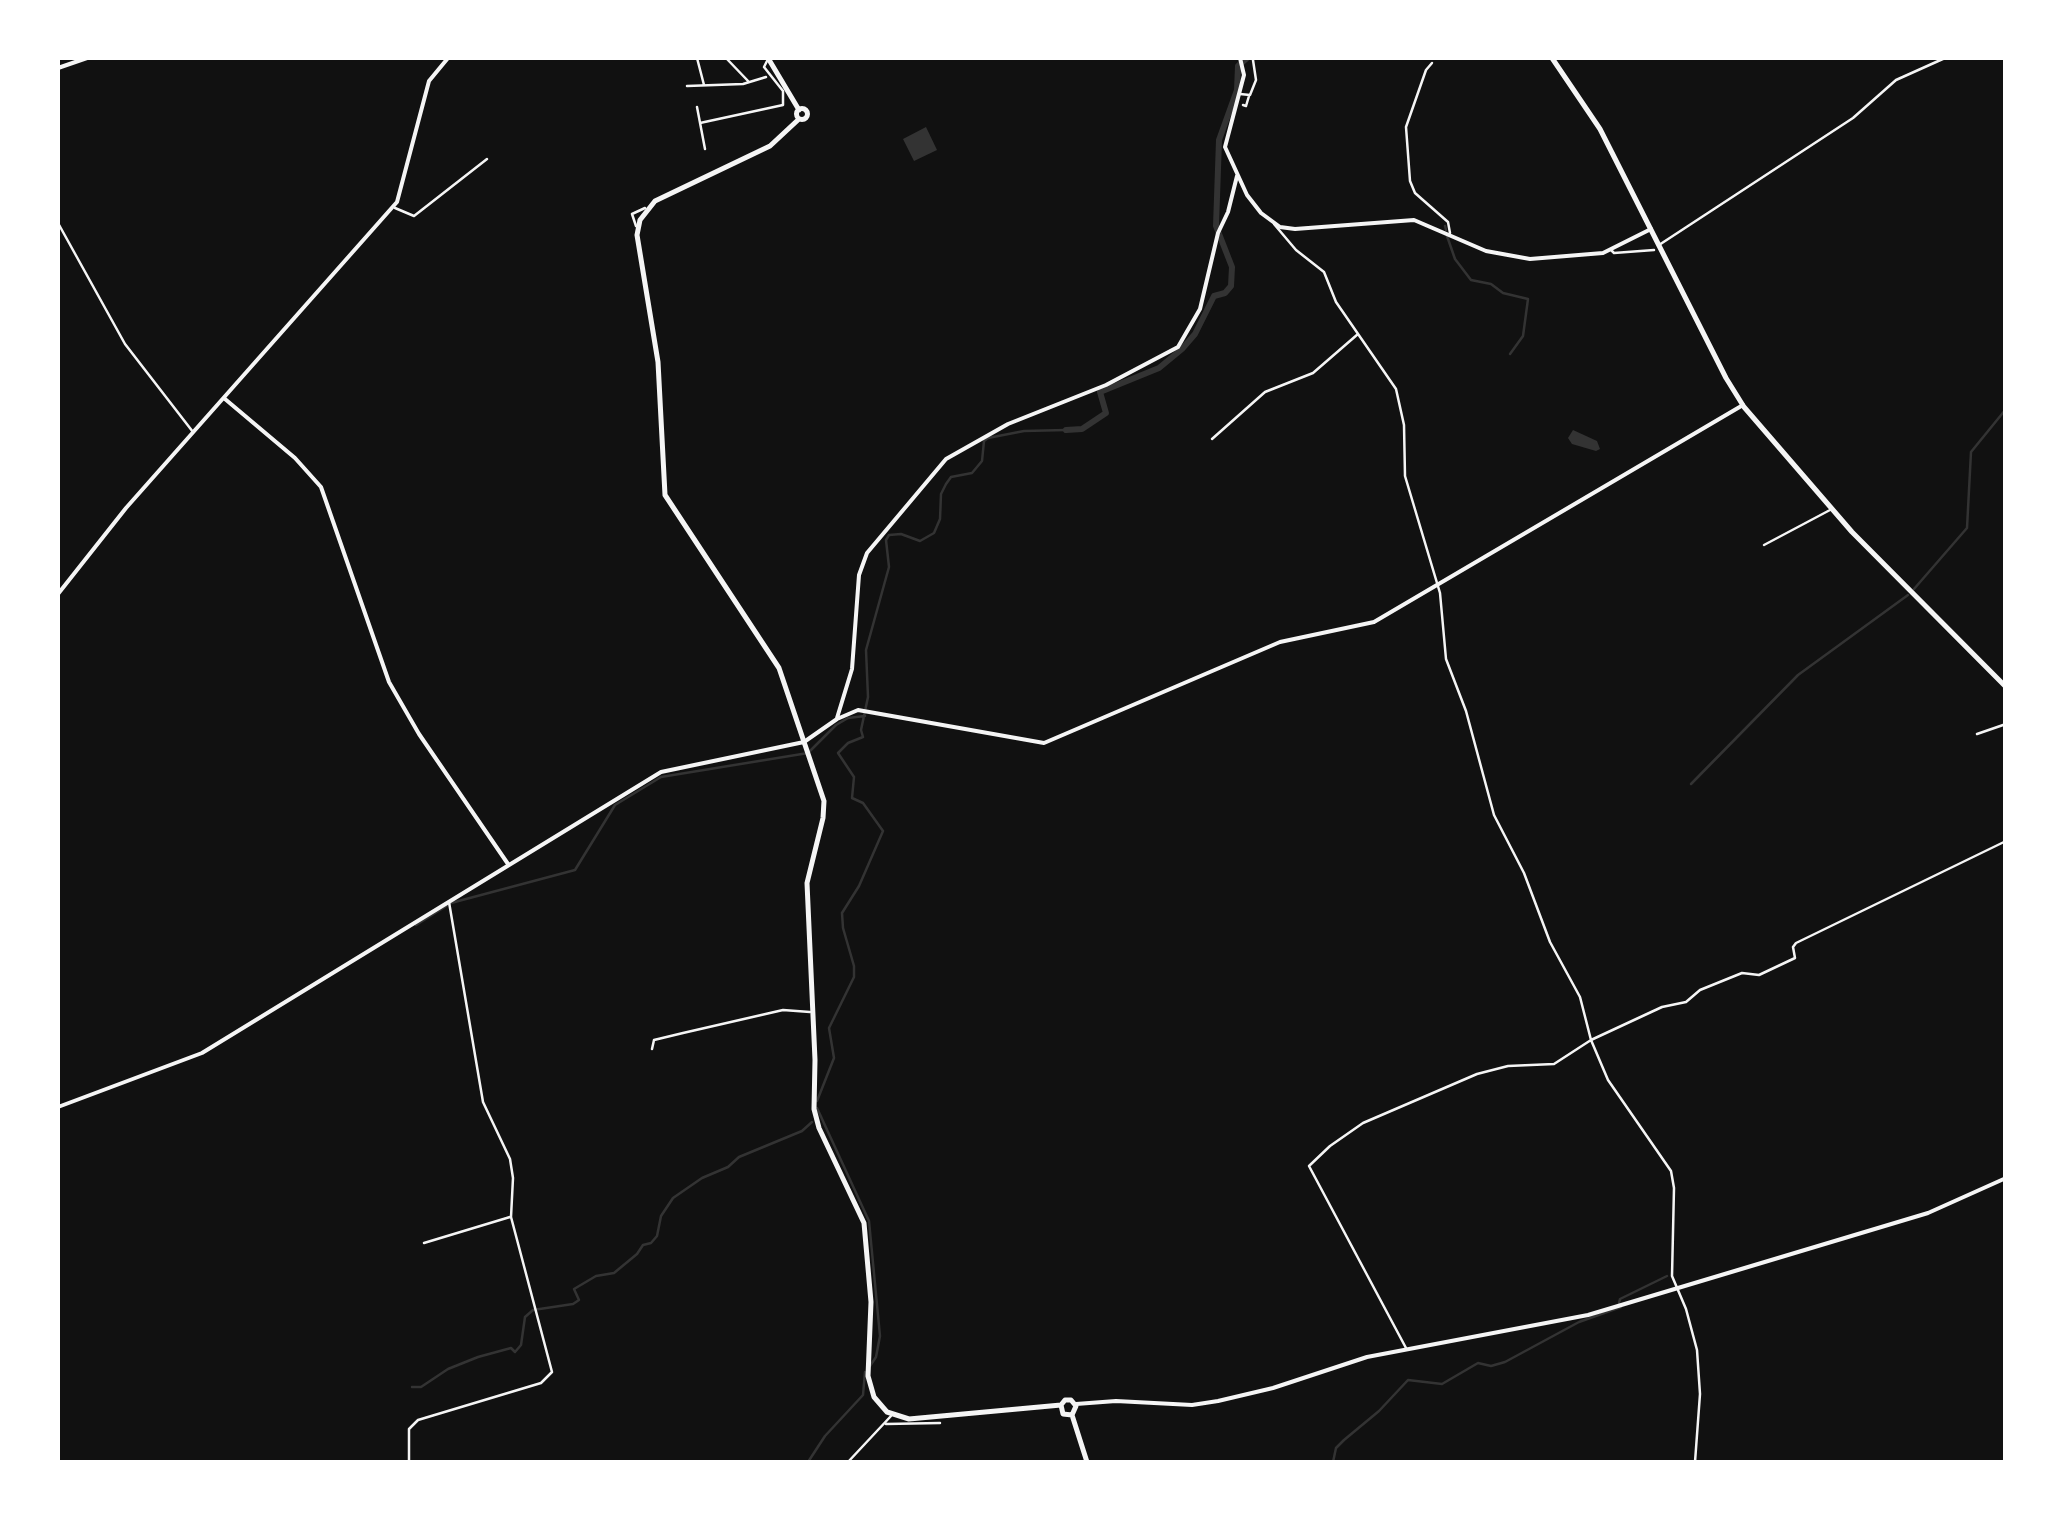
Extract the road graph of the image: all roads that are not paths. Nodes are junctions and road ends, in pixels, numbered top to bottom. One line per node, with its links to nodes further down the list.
1 (87, 58): 11 (street)
2 (448, 58): 24 (street)
3 (696, 58): 15 (street)
4 (768, 58): 20 (street); 44 (highway)
5 (1240, 58): 16 (street)
6 (1552, 58): 27 (highway)
7 (1945, 58): 29 (street)
8 (726, 60): 13 (street)
9 (1253, 60): 17 (street)
10 (1432, 62): 28 (street)
11 (58, 68)
12 (766, 77): 13 (street)
13 (749, 83): 15 (street)
14 (687, 86): 15 (street)
15 (704, 86)
16 (1240, 94): 17 (street); 23 (street)
17 (1250, 95): 18 (street)
18 (1243, 105)
19 (697, 107): 20 (street)
20 (700, 123): 21 (street)
21 (705, 149)
22 (487, 159): 24 (street)
23 (1237, 176): 26 (street); 41 (street)
24 (394, 207): 32 (street)
25 (58, 223): 34 (street)
26 (1273, 223): 28 (street); 31 (street)
27 (1650, 229): 29 (highway); 30 (street)
28 (1450, 233): 30 (street)
29 (1656, 248): 30 (street); 33 (highway)
30 (1611, 250)
31 (1358, 334): 35 (street); 38 (street)
32 (225, 399): 34 (street); 46 (street)
33 (1742, 405): 36 (highway); 38 (street)
34 (194, 433): 39 (street)
35 (1212, 439)
36 (1832, 509): 37 (street); 40 (highway)
37 (1764, 545)
38 (1438, 586): 41 (street); 49 (street)
39 (58, 594)
40 (2006, 687)
41 (837, 719): 44 (street)
42 (2006, 724): 43 (street)
43 (1978, 734)
44 (804, 742): 46 (street); 48 (highway)
45 (2006, 840): 49 (street)
46 (508, 864): 47 (street)
47 (448, 900): 51 (street); 53 (street)
48 (812, 1012): 50 (street); 59 (highway)
49 (1591, 1040): 55 (street); 56 (street)
50 (652, 1048)
51 (58, 1108)
52 (2006, 1178): 55 (street)
53 (511, 1216): 54 (street); 63 (street)
54 (424, 1243)
55 (1676, 1289): 56 (street); 66 (street)
56 (1407, 1349): 57 (street)
57 (1076, 1404): 58 (highway); 60 (highway)
58 (1060, 1405): 59 (highway); 60 (highway)
59 (892, 1414): 62 (street)
60 (1072, 1415): 65 (highway)
61 (940, 1422): 62 (street)
62 (885, 1424): 64 (street)
63 (409, 1462)
64 (848, 1462)
65 (1088, 1462)
66 (1695, 1462)

